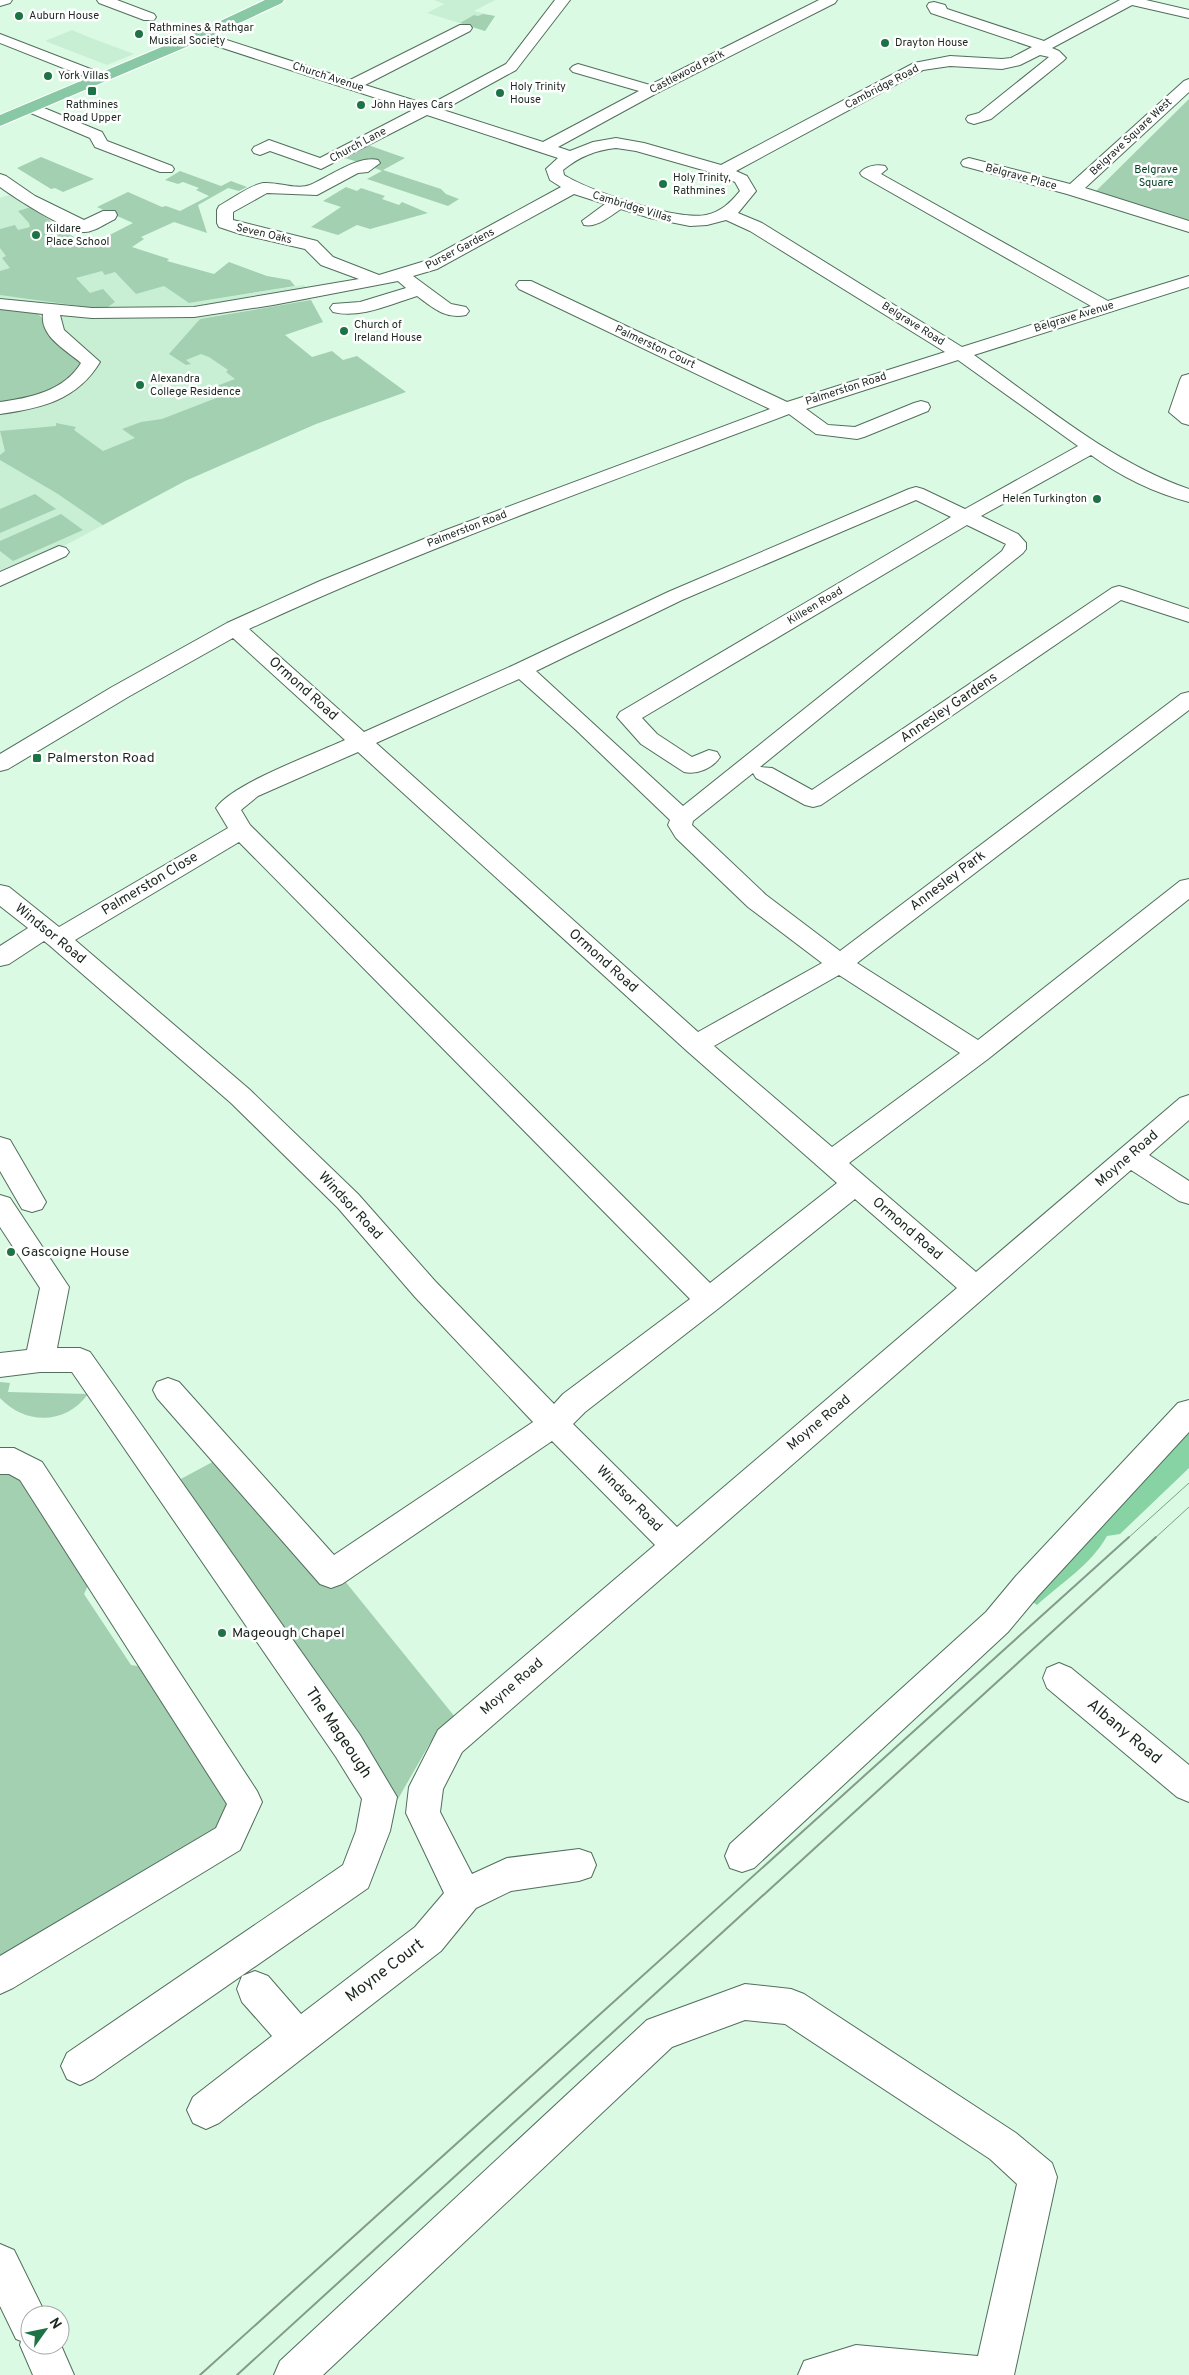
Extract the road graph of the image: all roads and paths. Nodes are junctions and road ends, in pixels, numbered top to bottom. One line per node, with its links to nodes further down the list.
1 (5, 0): 7 (street)
2 (104, 0): 10 (street)
3 (277, 0): 12 (main road)
4 (562, 0): 25 (street, Church Lane)
5 (830, 0): 23 (street, Castlewood Park)
6 (1128, 0): 9 (street); 17 (street, Cambridge Road)
7 (0, 2)
8 (934, 6): 17 (street)
9 (1189, 14)
10 (149, 17)
11 (465, 28): 14 (street)
12 (200, 36): 20 (main road); 22 (street, Church Avenue)
13 (0, 38): 16 (street)
14 (444, 39): 15 (street); 22 (street)
15 (465, 45)
16 (24, 48): 18 (street); 20 (street)
17 (1041, 48): 26 (street); 35 (street, Cambridge Road)
18 (8, 54)
19 (578, 69): 23 (street)
20 (101, 78): 24 (main road)
21 (1189, 84): 38 (street, Belgrave Square West)
22 (352, 85): 25 (street, Church Avenue)
23 (652, 90): 28 (street, Castlewood Park)
24 (32, 108): 27 (main road); 33 (street)
25 (429, 109): 28 (street, Church Avenue); 29 (street, Church Lane)
26 (974, 119)
27 (0, 121)
28 (545, 148): 30 (street, Church Avenue)
29 (260, 150)
30 (569, 156): 35 (street, Cambridge Villas); 37 (street, Cambridge Villas)
31 (372, 163): 45 (street, Seven Oaks)
32 (969, 163): 38 (street, Belgrave Place)
33 (166, 169)
34 (879, 169): 50 (street)
35 (723, 171): 40 (street, Cambridge Villas)
36 (0, 179): 41 (street)
37 (572, 188): 39 (street, Cambridge Villas); 44 (street, Purser Gardens)
38 (1073, 190): 43 (street, Belgrave Place)
39 (618, 203): 40 (street, Cambridge Villas); 42 (street)
40 (726, 214): 54 (street, Belgrave Road)
41 (109, 215)
42 (590, 221)
43 (1189, 227)
44 (400, 276): 45 (street, Purser Gardens); 48 (street)
45 (376, 281): 52 (street, Purser Gardens)
46 (1189, 281): 50 (street, Belgrave Avenue)
47 (525, 285): 57 (street, Palmerston Court)
48 (421, 289): 51 (street); 53 (street)
49 (0, 304): 52 (street, Purser Gardens)
50 (1105, 307): 54 (street, Belgrave Avenue)
51 (340, 308)
52 (52, 311): 56 (street)
53 (460, 311)
54 (959, 352): 57 (street, Palmerston Road); 60 (street, Belgrave Road)
55 (1189, 380): 59 (street)
56 (0, 408)
57 (788, 408): 58 (street, Palmerston Court); 67 (street, Palmerston Road)
58 (921, 408)
59 (1189, 419)
60 (1091, 447): 61 (street, Belgrave Road); 62 (street, Killeen Road)
61 (1189, 496)
62 (967, 516): 68 (street); 72 (street, Killeen Road); 75 (street)
63 (59, 552): 64 (street)
64 (0, 580)
65 (1133, 595): 66 (street); 69 (street); 74 (street, Annesley Gardens)
66 (1189, 616)
67 (235, 628): 71 (street, Ormond Road); 73 (street, Palmerston Road)
68 (522, 670): 71 (street); 75 (street)
69 (1014, 685)
70 (1189, 699): 81 (street, Annesley Park)
71 (361, 741): 76 (street); 82 (street, Ormond Road)
72 (709, 757)
73 (0, 764)
74 (764, 773)
75 (682, 818): 81 (street)
76 (241, 830): 79 (street, Palmerston Close); 93 (street)
77 (1189, 887): 83 (street)
78 (0, 892): 79 (street, Windsor Road)
79 (51, 934): 80 (street, Palmerston Close); 98 (street, Windsor Road)
80 (0, 958)
81 (840, 963): 82 (street, Annesley Park); 83 (street)
82 (696, 1045): 87 (street, Ormond Road)
83 (979, 1053): 87 (street)
84 (1189, 1105): 86 (street, Moyne Road)
85 (0, 1147): 90 (street)
86 (1130, 1156): 89 (street); 92 (street, Moyne Road)
87 (831, 1162): 88 (street, Ormond Road)
88 (855, 1184): 92 (street, Ormond Road); 93 (street)
89 (1189, 1194)
90 (32, 1202)
91 (0, 1204): 94 (street)
92 (977, 1289): 100 (street, Moyne Road)
93 (708, 1300): 98 (street)
94 (40, 1360): 95 (street, The Mageough); 109 (street, The Mageough)
95 (0, 1366)
96 (168, 1390): 98 (street)
97 (1189, 1412): 103 (street)
98 (554, 1424): 100 (street, Windsor Road)
99 (0, 1462): 106 (street)
100 (676, 1545): 105 (street, Moyne Road)
101 (1059, 1678): 102 (street, Albany Road)
102 (1189, 1786)
103 (742, 1856)
104 (579, 1865): 105 (street, Moyne Court)
105 (464, 1896): 108 (street, Moyne Court)
106 (0, 1976)
107 (255, 1989): 108 (street)
108 (298, 2038): 110 (street, Moyne Court)
109 (80, 2066)
110 (206, 2110)
111 (0, 2264): 112 (street)
112 (20, 2305)
113 (45, 2355): 114 (street)
114 (54, 2375)
115 (294, 2375): 118 (street)
116 (818, 2375): 117 (street)
117 (976, 2375)
118 (994, 2375)

